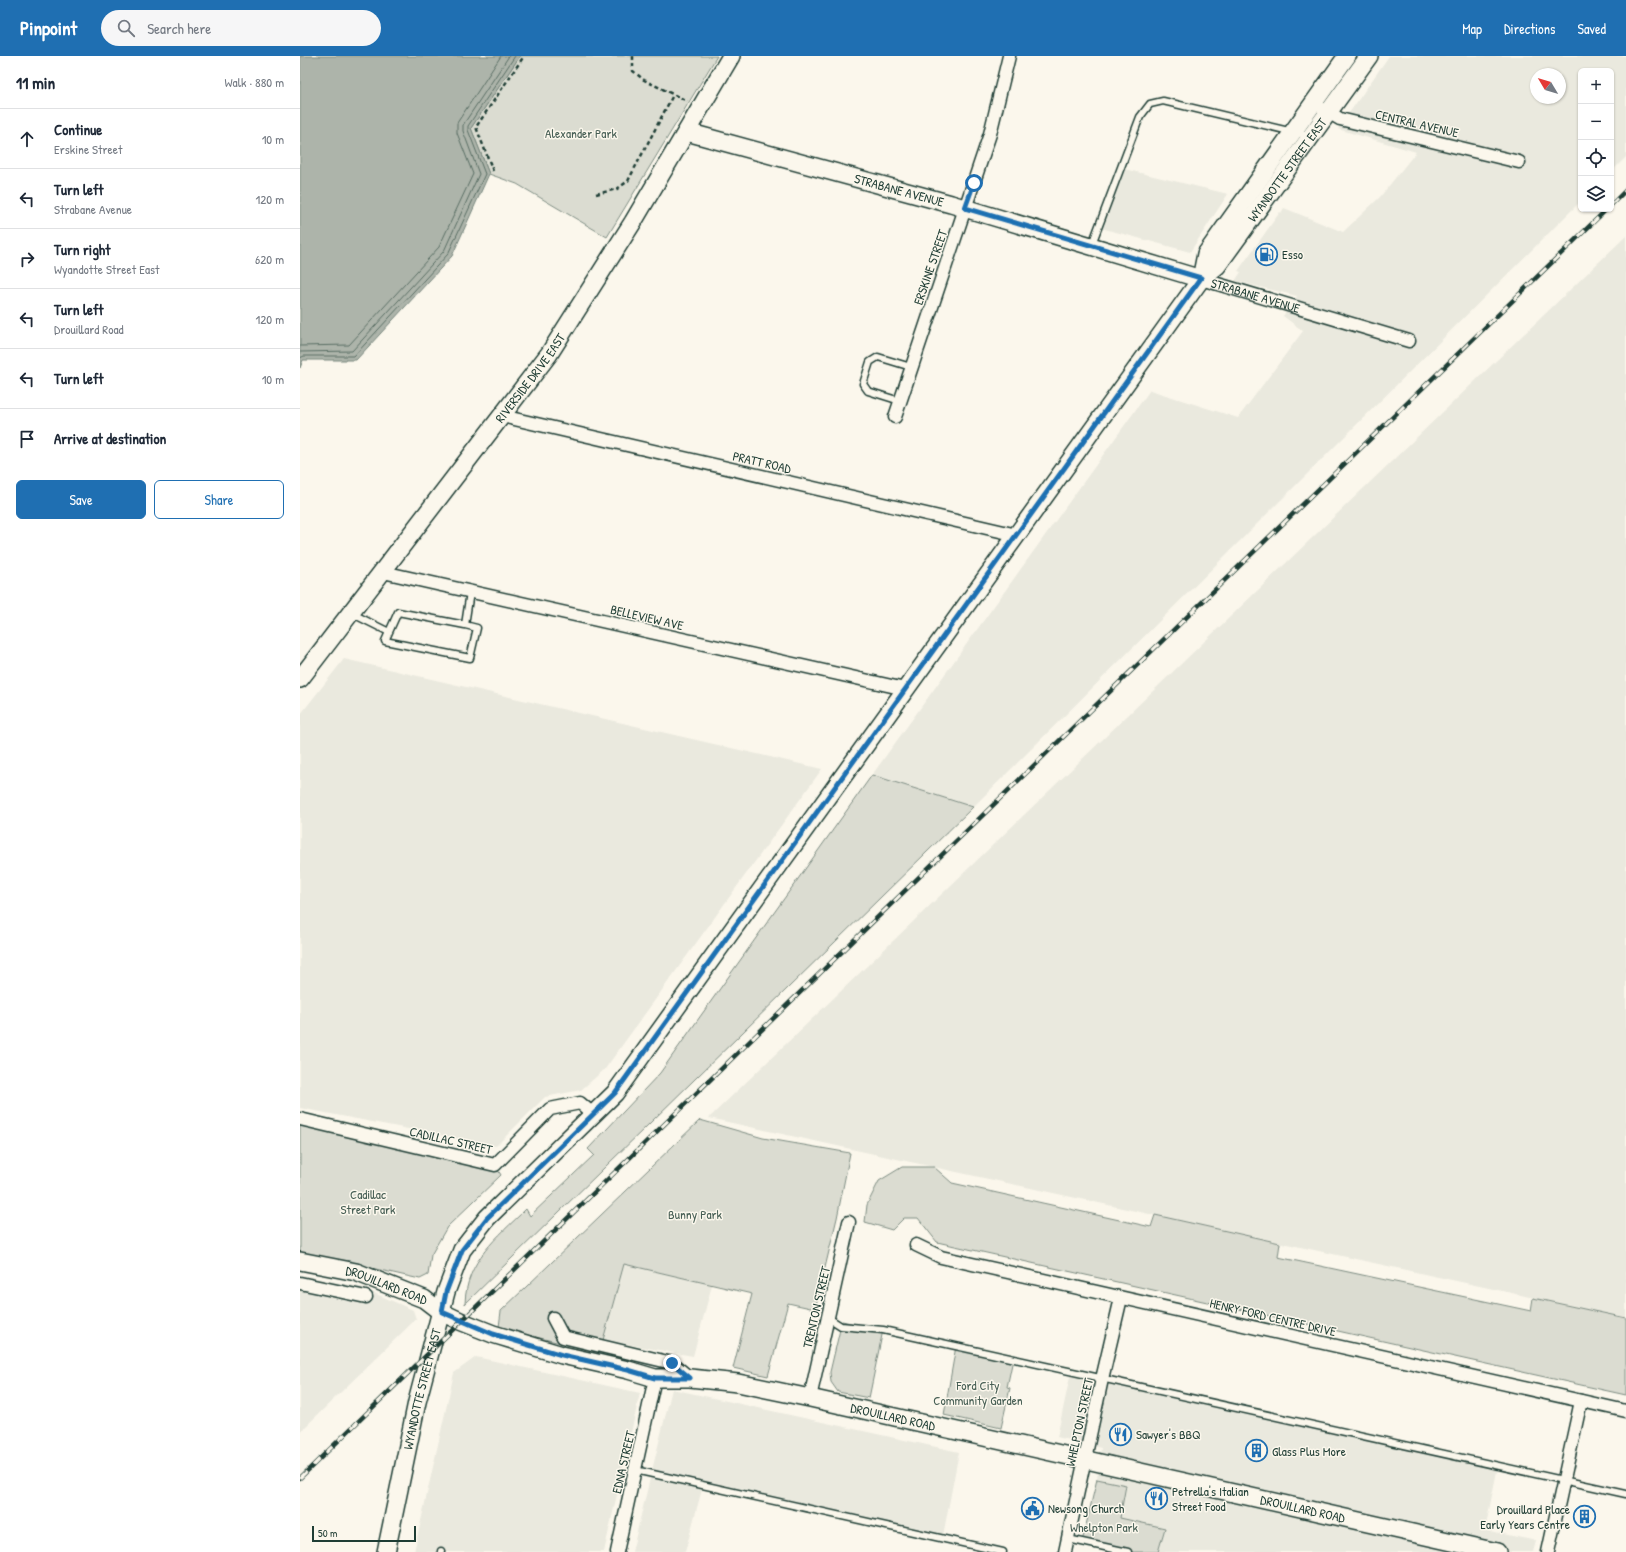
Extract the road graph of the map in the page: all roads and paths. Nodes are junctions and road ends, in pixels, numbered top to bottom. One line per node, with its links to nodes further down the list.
1 (524, 56): 15 (path)
2 (633, 56): 7 (path)
3 (731, 56): 11 (main road, RIVERSIDE DRIVE EAST)
4 (1009, 56): 17 (street, ERSKINE STREET)
5 (1347, 56): 9 (main road, WYANDOTTE STREET EAST)
6 (1369, 56): 10 (main road, WYANDOTTE STREET EAST)
7 (673, 95): 8 (path); 16 (path)
8 (687, 101)
9 (1313, 103): 10 (street, CENTRAL AVENUE); 12 (main road, WYANDOTTE STREET EAST)
10 (1328, 113): 13 (main road, WYANDOTTE STREET EAST); 14 (street, CENTRAL AVENUE)
11 (687, 132): 17 (main road, STRABANE AVENUE); 23 (main road, RIVERSIDE DRIVE EAST)
12 (1293, 132): 13 (lane); 18 (lane); 19 (main road, WYANDOTTE STREET EAST)
13 (1312, 136): 19 (main road, WYANDOTTE STREET EAST)
14 (1519, 162)
15 (493, 171)
16 (596, 194)
17 (965, 208): 18 (main road, STRABANE AVENUE); 21 (street, ERSKINE STREET)
18 (1092, 246): 19 (main road, STRABANE AVENUE)
19 (1201, 278): 20 (street, STRABANE AVENUE); 25 (main road, WYANDOTTE STREET EAST)
20 (1409, 341)
21 (911, 367): 22 (street, ERSKINE STREET); 22 (lane)
22 (900, 401): 24 (street, ERSKINE STREET)
23 (502, 416): 25 (street, PRATT ROAD); 26 (main road, RIVERSIDE DRIVE EAST)
24 (895, 417)
25 (1017, 535): 32 (main road, WYANDOTTE STREET EAST)
26 (382, 572): 27 (street, BELLEVIEW AVE); 28 (main road, RIVERSIDE DRIVE EAST)
27 (470, 592): 29 (lane); 32 (street, BELLEVIEW AVE)
28 (351, 613): 30 (lane); 31 (main road, RIVERSIDE DRIVE EAST)
29 (465, 625): 30 (lane); 30 (lane)
30 (389, 632)
31 (300, 679)
32 (905, 689): 33 (main road, WYANDOTTE STREET EAST)
33 (594, 1115): 34 (street, CADILLAC STREET); 41 (main road, WYANDOTTE STREET EAST)
34 (300, 1119)
35 (849, 1222): 42 (street, TRENTON STREET)
36 (916, 1245): 40 (street, HENRY FORD CENTRE DRIVE)
37 (300, 1261): 41 (main road, DROUILLARD ROAD)
38 (300, 1283): 39 (street)
39 (366, 1297)
40 (1121, 1298): 46 (street, WHELPTON STREET); 48 (street, HENRY FORD CENTRE DRIVE)
41 (442, 1312): 44 (main road, DROUILLARD ROAD); 55 (main road, WYANDOTTE STREET EAST)
42 (827, 1317): 46 (lane); 47 (street, TRENTON STREET)
43 (553, 1318): 45 (street)
44 (655, 1378): 45 (main road, DROUILLARD ROAD); 51 (street, EDNA STREET)
45 (690, 1378): 47 (main road, DROUILLARD ROAD)
46 (1102, 1379): 50 (street, WHELPTON STREET); 52 (lane)
47 (810, 1398): 50 (main road, DROUILLARD ROAD)
48 (1581, 1401): 49 (street, HENRY FORD CENTRE DRIVE); 52 (street)
49 (1626, 1411)
50 (1084, 1460): 54 (street, WHELPTON STREET); 60 (main road, DROUILLARD ROAD)
51 (635, 1470): 56 (street, EDNA STREET); 57 (lane)
52 (1564, 1481): 53 (lane); 61 (street)
53 (1626, 1494)
54 (1068, 1539): 58 (street, WHELPTON STREET); 59 (lane)
55 (386, 1552)
56 (617, 1552)
57 (1003, 1552)
58 (1065, 1552)
59 (1128, 1552)
60 (1497, 1552)
61 (1548, 1552)

